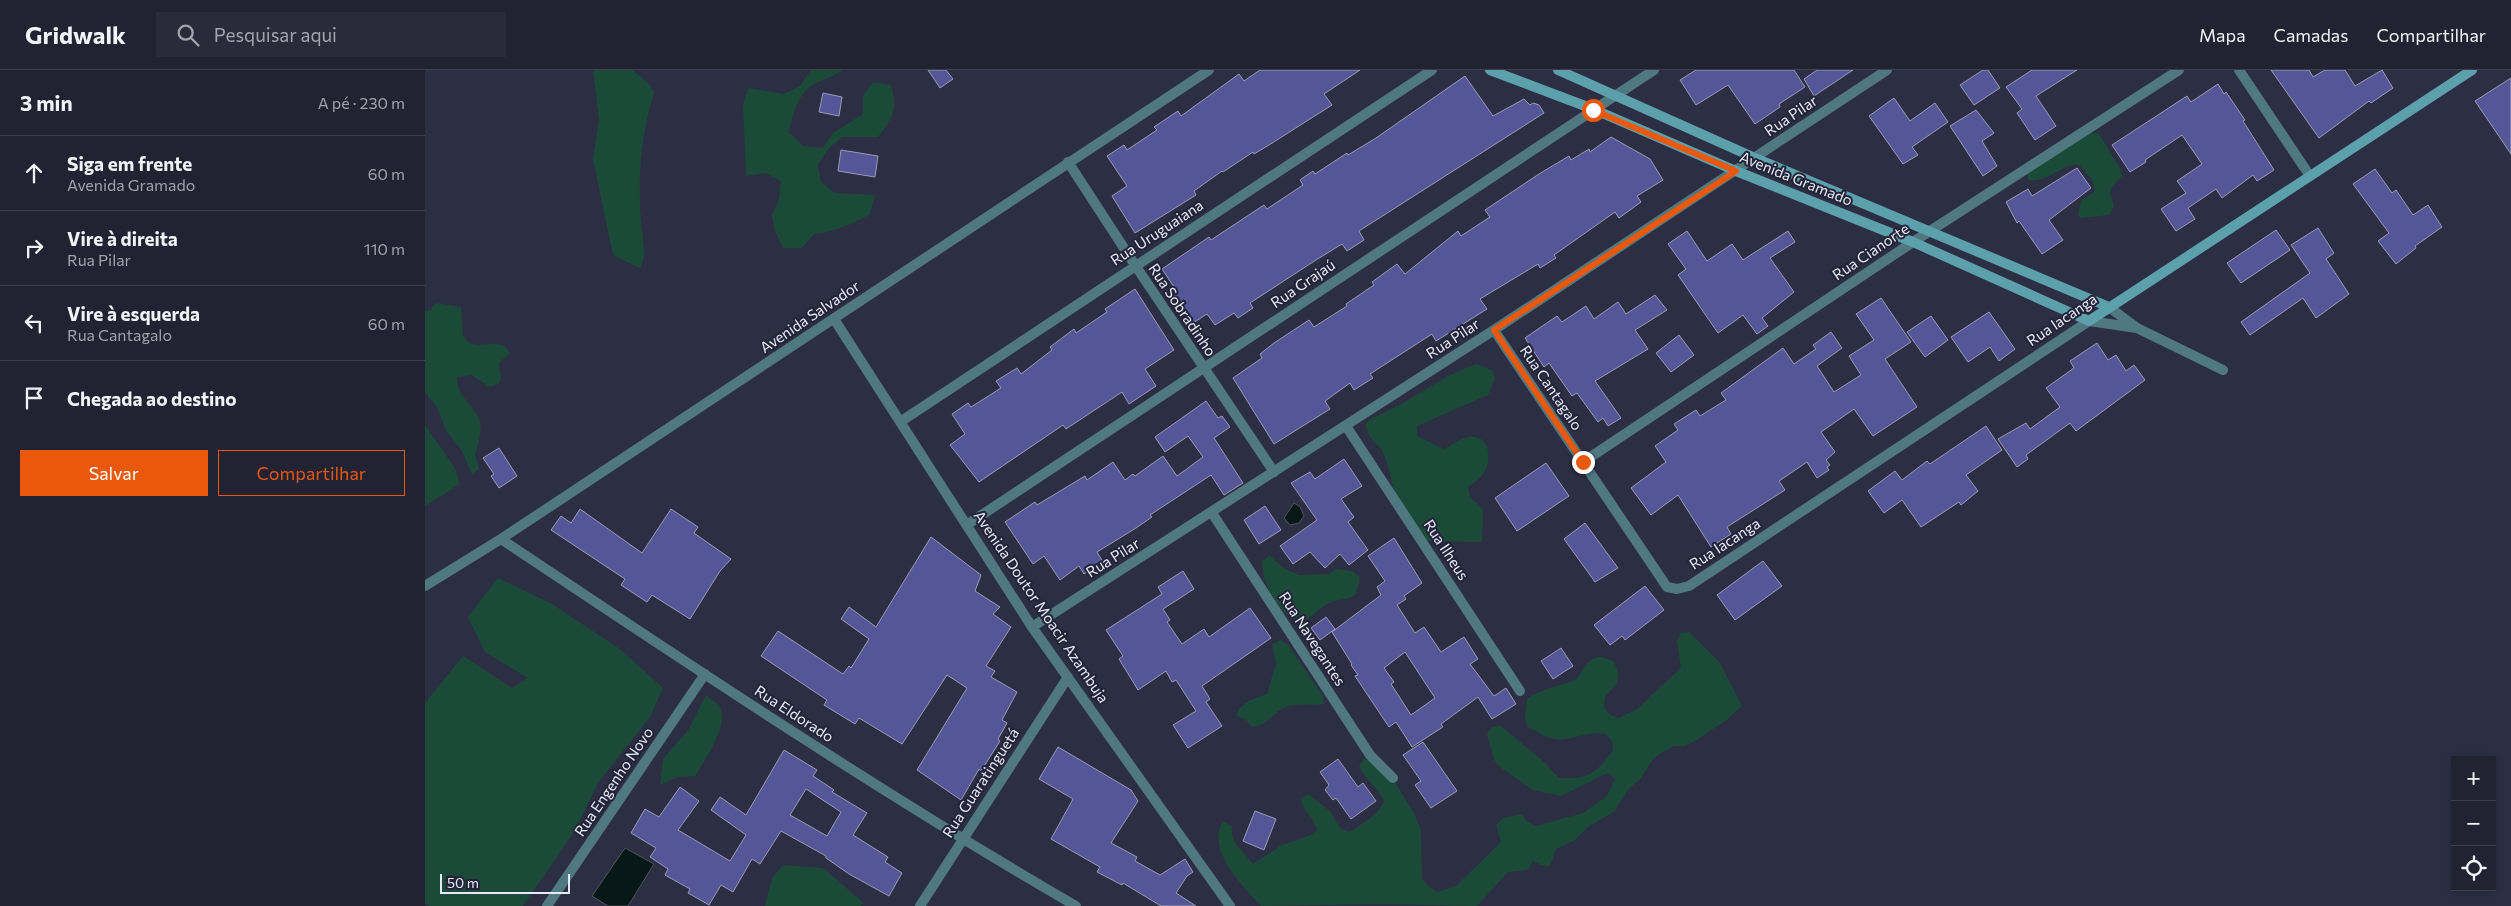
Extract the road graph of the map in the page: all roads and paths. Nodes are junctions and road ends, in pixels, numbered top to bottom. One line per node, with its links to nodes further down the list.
1 (1209, 70): 13 (street, Avenida Salvador)
2 (1432, 70): 18 (street, Rua Uruguaiana)
3 (1490, 70): 11 (street, Avenida Gramado)
4 (1559, 70): 10 (street, Avenida Gramado)
5 (1654, 70): 10 (street, Rua Grajaú)
6 (1887, 70): 12 (street, Rua Pilar)
7 (2179, 70): 16 (street, Rua Cianorte)
8 (2239, 70): 15 (street)
9 (2472, 70): 15 (street, Rua Iacanga)
10 (1618, 95): 11 (street, Rua Grajaú); 12 (street, Avenida Gramado)
11 (1593, 110): 14 (street, Avenida Gramado); 24 (street, Rua Grajaú)
12 (1755, 158): 14 (street, Rua Pilar); 16 (street, Avenida Gramado)
13 (1068, 162): 18 (street, Rua Sobradinho); 20 (street, Avenida Salvador)
14 (1736, 171): 17 (street, Avenida Gramado); 23 (street, Rua Pilar)
15 (2309, 176): 19 (street, Rua Iacanga)
16 (1931, 230): 17 (street, Rua Cianorte); 19 (street, Avenida Gramado)
17 (1913, 242): 21 (street, Avenida Gramado); 28 (street, Rua Cianorte)
18 (1135, 265): 24 (street, Rua Sobradinho); 26 (street, Rua Uruguaiana)
19 (2109, 307): 21 (street, Rua Iacanga); 22 (street)
20 (834, 319): 26 (street, Avenida Doutor Moacir Azambuja); 32 (street, Avenida Salvador)
21 (2089, 321): 22 (street); 34 (street, Rua Iacanga)
22 (2137, 328): 25 (street)
23 (1494, 330): 27 (street, Rua Pilar); 28 (street, Rua Cantagalo)
24 (1204, 368): 29 (street, Rua Sobradinho); 31 (street, Rua Grajaú)
25 (2223, 370)
26 (900, 422): 31 (street, Avenida Doutor Moacir Azambuja)
27 (1346, 426): 29 (street, Rua Pilar); 38 (street, Rua Ilheus)
28 (1583, 462): 34 (street, Rua Cantagalo)
29 (1274, 472): 30 (street, Rua Pilar)
30 (1212, 513): 35 (street, Rua Pilar); 39 (street, Rua Navegantes)
31 (968, 524): 35 (street, Avenida Doutor Moacir Azambuja)
32 (501, 539): 33 (street, Avenida Salvador); 36 (street, Rua Eldorado)
33 (425, 586)
34 (1667, 588)
35 (1033, 627): 37 (street, Avenida Doutor Moacir Azambuja)
36 (705, 674): 40 (street, Rua Eldorado); 41 (street, Rua Engenho Novo)
37 (1068, 677): 40 (street, Rua Guaratinguetá); 44 (street, Avenida Doutor Moacir Azambuja)
38 (1520, 691)
39 (1393, 778)
40 (962, 840): 42 (street, Rua Guaratinguetá); 43 (street, Rua Eldorado)
41 (547, 906)
42 (920, 906)
43 (1076, 906)
44 (1230, 906)

